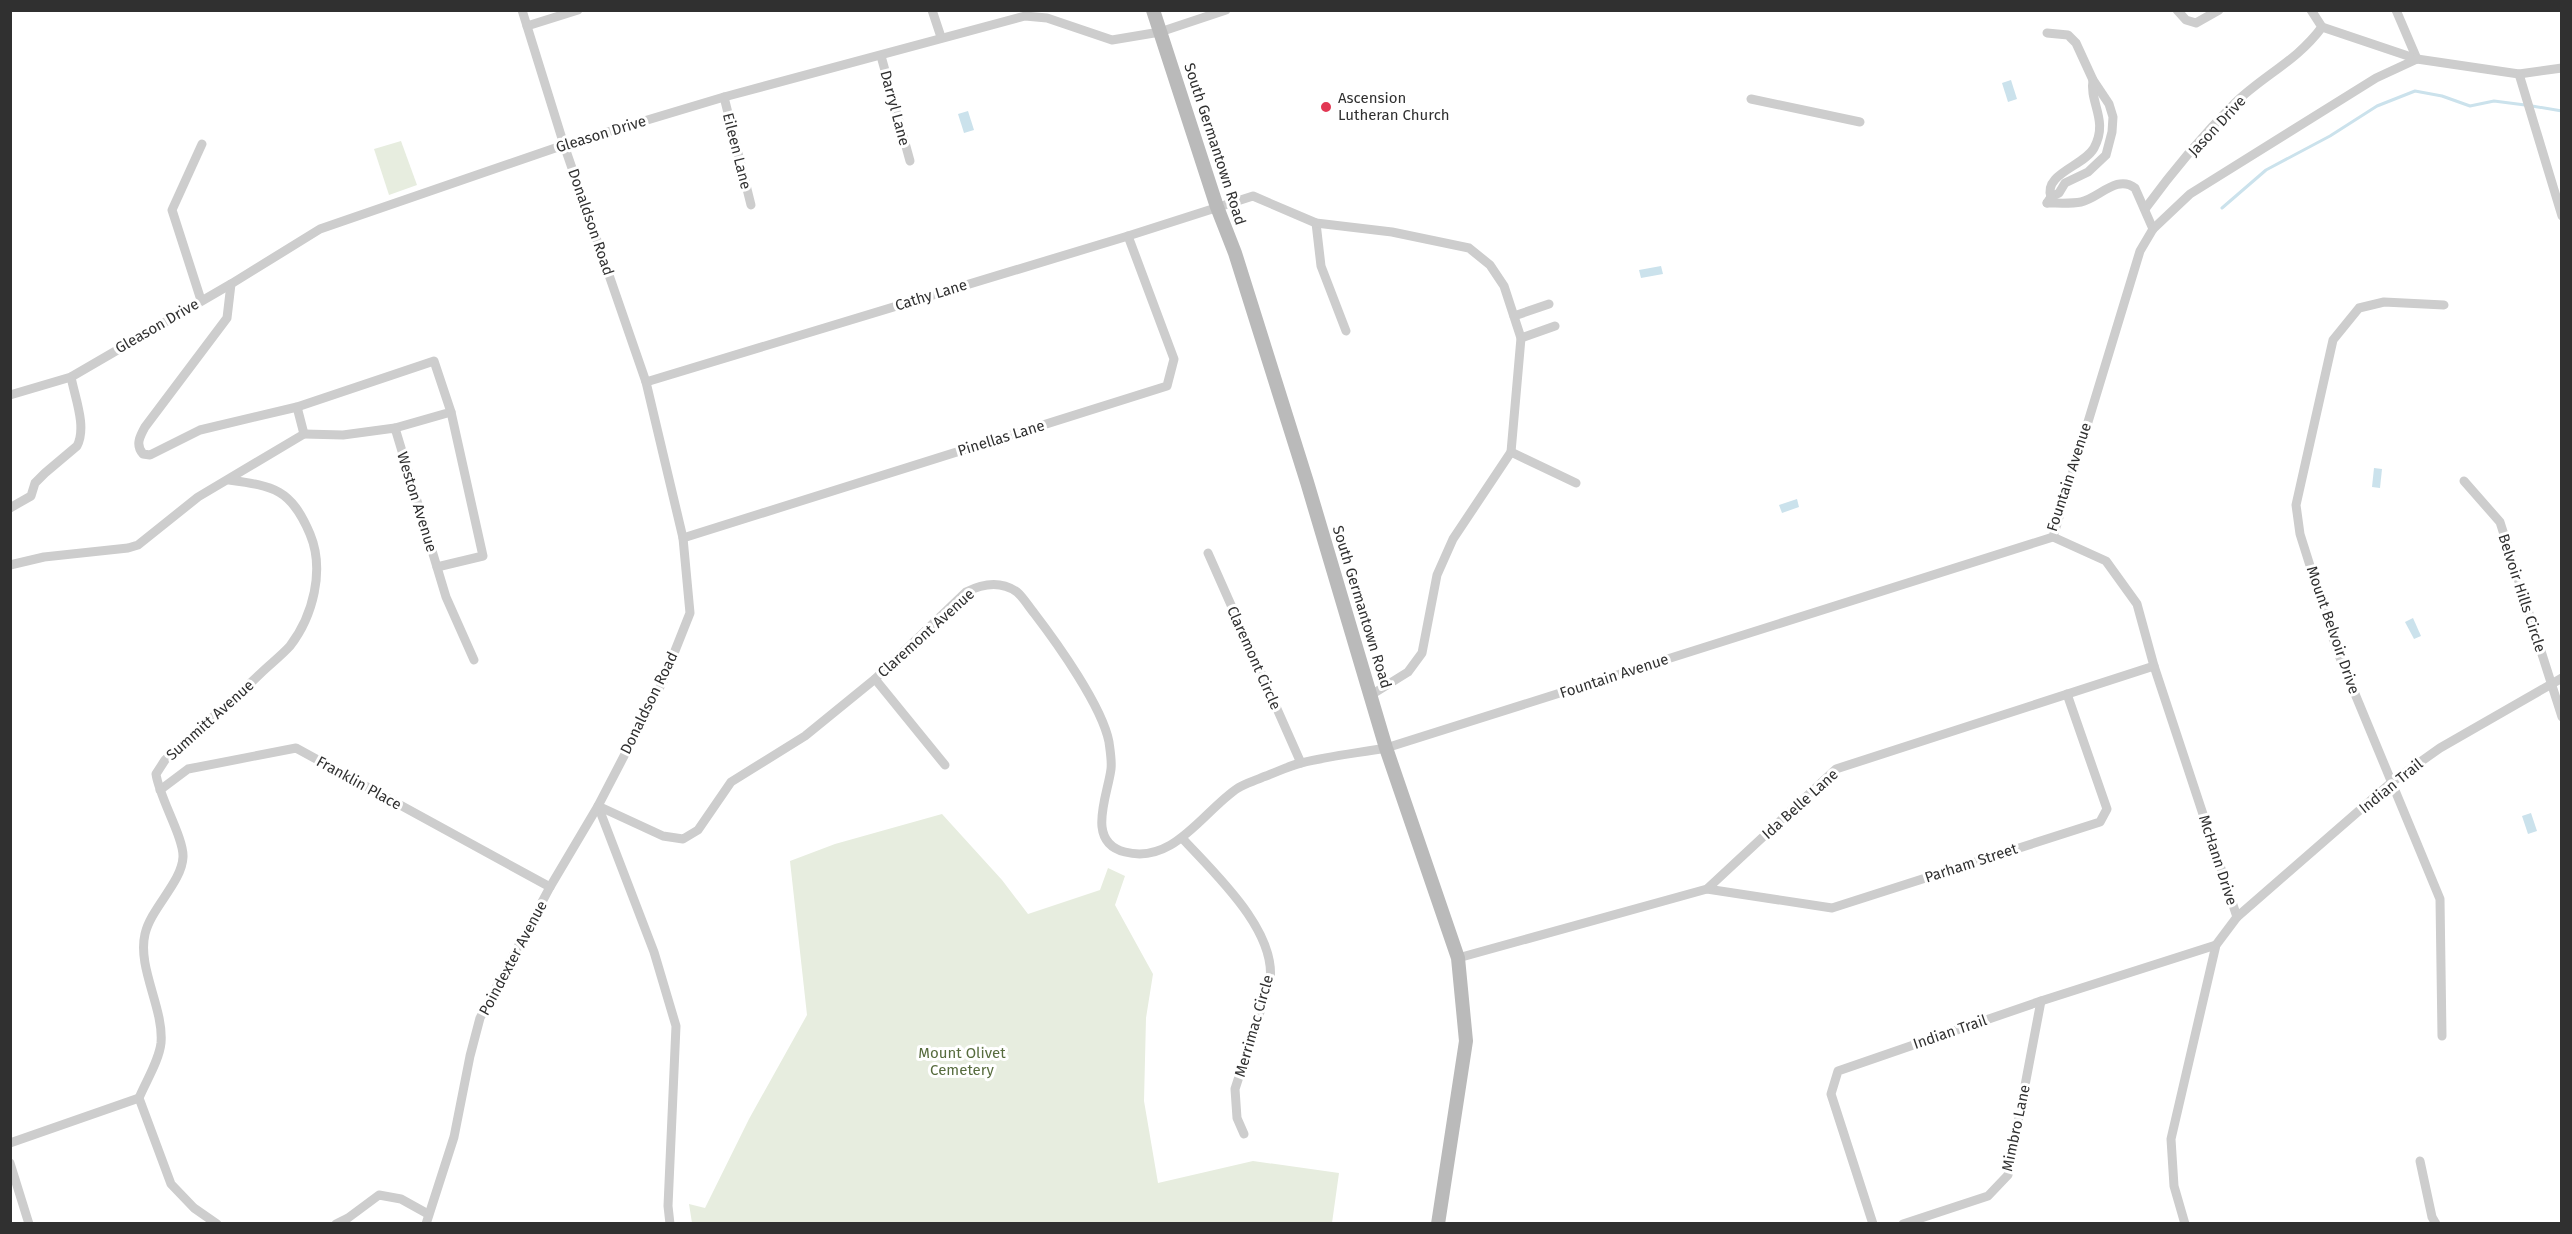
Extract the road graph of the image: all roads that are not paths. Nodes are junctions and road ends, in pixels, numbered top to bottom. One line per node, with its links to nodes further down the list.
1 (522, 10): 10 (street, Donaldson Road)
2 (578, 10): 10 (street)
3 (932, 10): 14 (street)
4 (1153, 10): 12 (main road, South Germantown Road)
5 (1226, 10): 12 (street, Gleason Drive)
6 (2177, 10): 7 (street)
7 (2219, 10)
8 (2311, 10): 11 (street)
9 (2396, 10): 16 (street)
10 (527, 26): 24 (street, Donaldson Road)
11 (2322, 27): 16 (street); 29 (street, Jason Drive)
12 (1160, 32): 14 (street, Gleason Drive); 28 (main road, South Germantown Road)
13 (2047, 33): 19 (street)
14 (941, 37): 15 (street, Gleason Drive)
15 (881, 56): 20 (street, Gleason Drive); 25 (street, Darryl Lane)
16 (2417, 59): 18 (street); 32 (street, Fountain Avenue)
17 (2562, 68): 18 (street)
18 (2519, 74): 30 (street)
19 (2092, 80): 26 (street); 26 (street)
20 (724, 97): 24 (street, Gleason Drive); 27 (street, Eileen Lane)
21 (1751, 99): 22 (street)
22 (1860, 122)
23 (202, 144): 35 (street)
24 (564, 145): 34 (street, Gleason Drive); 43 (street, Donaldson Road)
25 (910, 161)
26 (2051, 197): 29 (street)
27 (751, 205)
28 (1216, 207): 31 (street, Cathy Lane); 33 (street, Cathy Lane); 65 (main road, South Germantown Road)
29 (2145, 209): 32 (street)
30 (2562, 216)
31 (1316, 223): 38 (street, Cathy Lane); 40 (street)
32 (2153, 229): 54 (street, Fountain Avenue)
33 (1128, 236): 43 (street, Cathy Lane); 55 (street, Pinellas Lane)
34 (231, 284): 35 (street, Gleason Drive); 45 (street)
35 (201, 300): 42 (street, Gleason Drive)
36 (1549, 304): 38 (street)
37 (2444, 305): 70 (street, Mount Belvoir Drive)
38 (1514, 316): 41 (street, Cathy Lane)
39 (1555, 326): 41 (street)
40 (1346, 331)
41 (1521, 338): 49 (street)
42 (71, 377): 44 (street, Gleason Drive); 53 (street)
43 (646, 382): 55 (street, Donaldson Road)
44 (10, 395)
45 (297, 407): 46 (street); 48 (street)
46 (451, 412): 47 (street); 58 (street)
47 (395, 428): 48 (street); 58 (street, Weston Avenue)
48 (304, 434): 50 (street)
49 (1511, 452): 52 (street); 65 (street)
50 (229, 480): 57 (street); 71 (street, Summitt Avenue)
51 (2464, 481): 63 (street, Belvoir Hills Circle)
52 (1576, 483)
53 (10, 508)
54 (2053, 537): 60 (street, McHann Drive); 67 (street, Fountain Avenue)
55 (683, 538): 72 (street, Donaldson Road)
56 (1208, 553): 68 (street, Claremont Circle)
57 (10, 565)
58 (437, 567): 59 (street, Weston Avenue)
59 (474, 660)
60 (2154, 666): 64 (street, Ida Belle Lane); 76 (street, McHann Drive)
61 (2562, 678): 63 (street, Indian Trail)
62 (875, 679): 69 (street); 72 (street, Claremont Avenue); 73 (street, Claremont Avenue)
63 (2551, 682): 66 (street, Belvoir Hills Circle); 70 (street, Indian Trail)
64 (2067, 694): 75 (street, Ida Belle Lane); 75 (street, Parham Street)
65 (1371, 695): 67 (main road, South Germantown Road)
66 (2562, 717)
67 (1386, 748): 68 (street, Claremont Avenue); 78 (main road, South Germantown Road)
68 (1301, 763): 73 (street, Claremont Avenue)
69 (945, 765)
70 (2392, 782): 76 (street, Indian Trail); 80 (street, Mount Belvoir Drive)
71 (160, 790): 74 (street, Franklin Place); 81 (street, Summitt Avenue)
72 (598, 806): 74 (street, Poindexter Avenue); 90 (street)
73 (1182, 838): 82 (street, Merrimac Circle)
74 (550, 887): 86 (street, Poindexter Avenue)
75 (1707, 889): 78 (street, Ida Belle Lane)
76 (2237, 917): 77 (street, McHann Drive)
77 (2216, 945): 79 (street, Indian Trail); 94 (street, McHann Drive)
78 (1458, 958): 91 (main road, South Germantown Road)
79 (2041, 1001): 92 (street, Indian Trail); 93 (street, Mimbro Lane)
80 (2442, 1036)
81 (139, 1098): 83 (street); 88 (street)
82 (1244, 1134)
83 (10, 1143)
84 (2420, 1161): 95 (street)
85 (10, 1163): 87 (street)
86 (427, 1219): 89 (street)
87 (29, 1224)
88 (217, 1224)
89 (336, 1224)
90 (670, 1224)
91 (1438, 1224)
92 (1874, 1224)
93 (1903, 1224)
94 (2185, 1224)
95 (2436, 1224)

